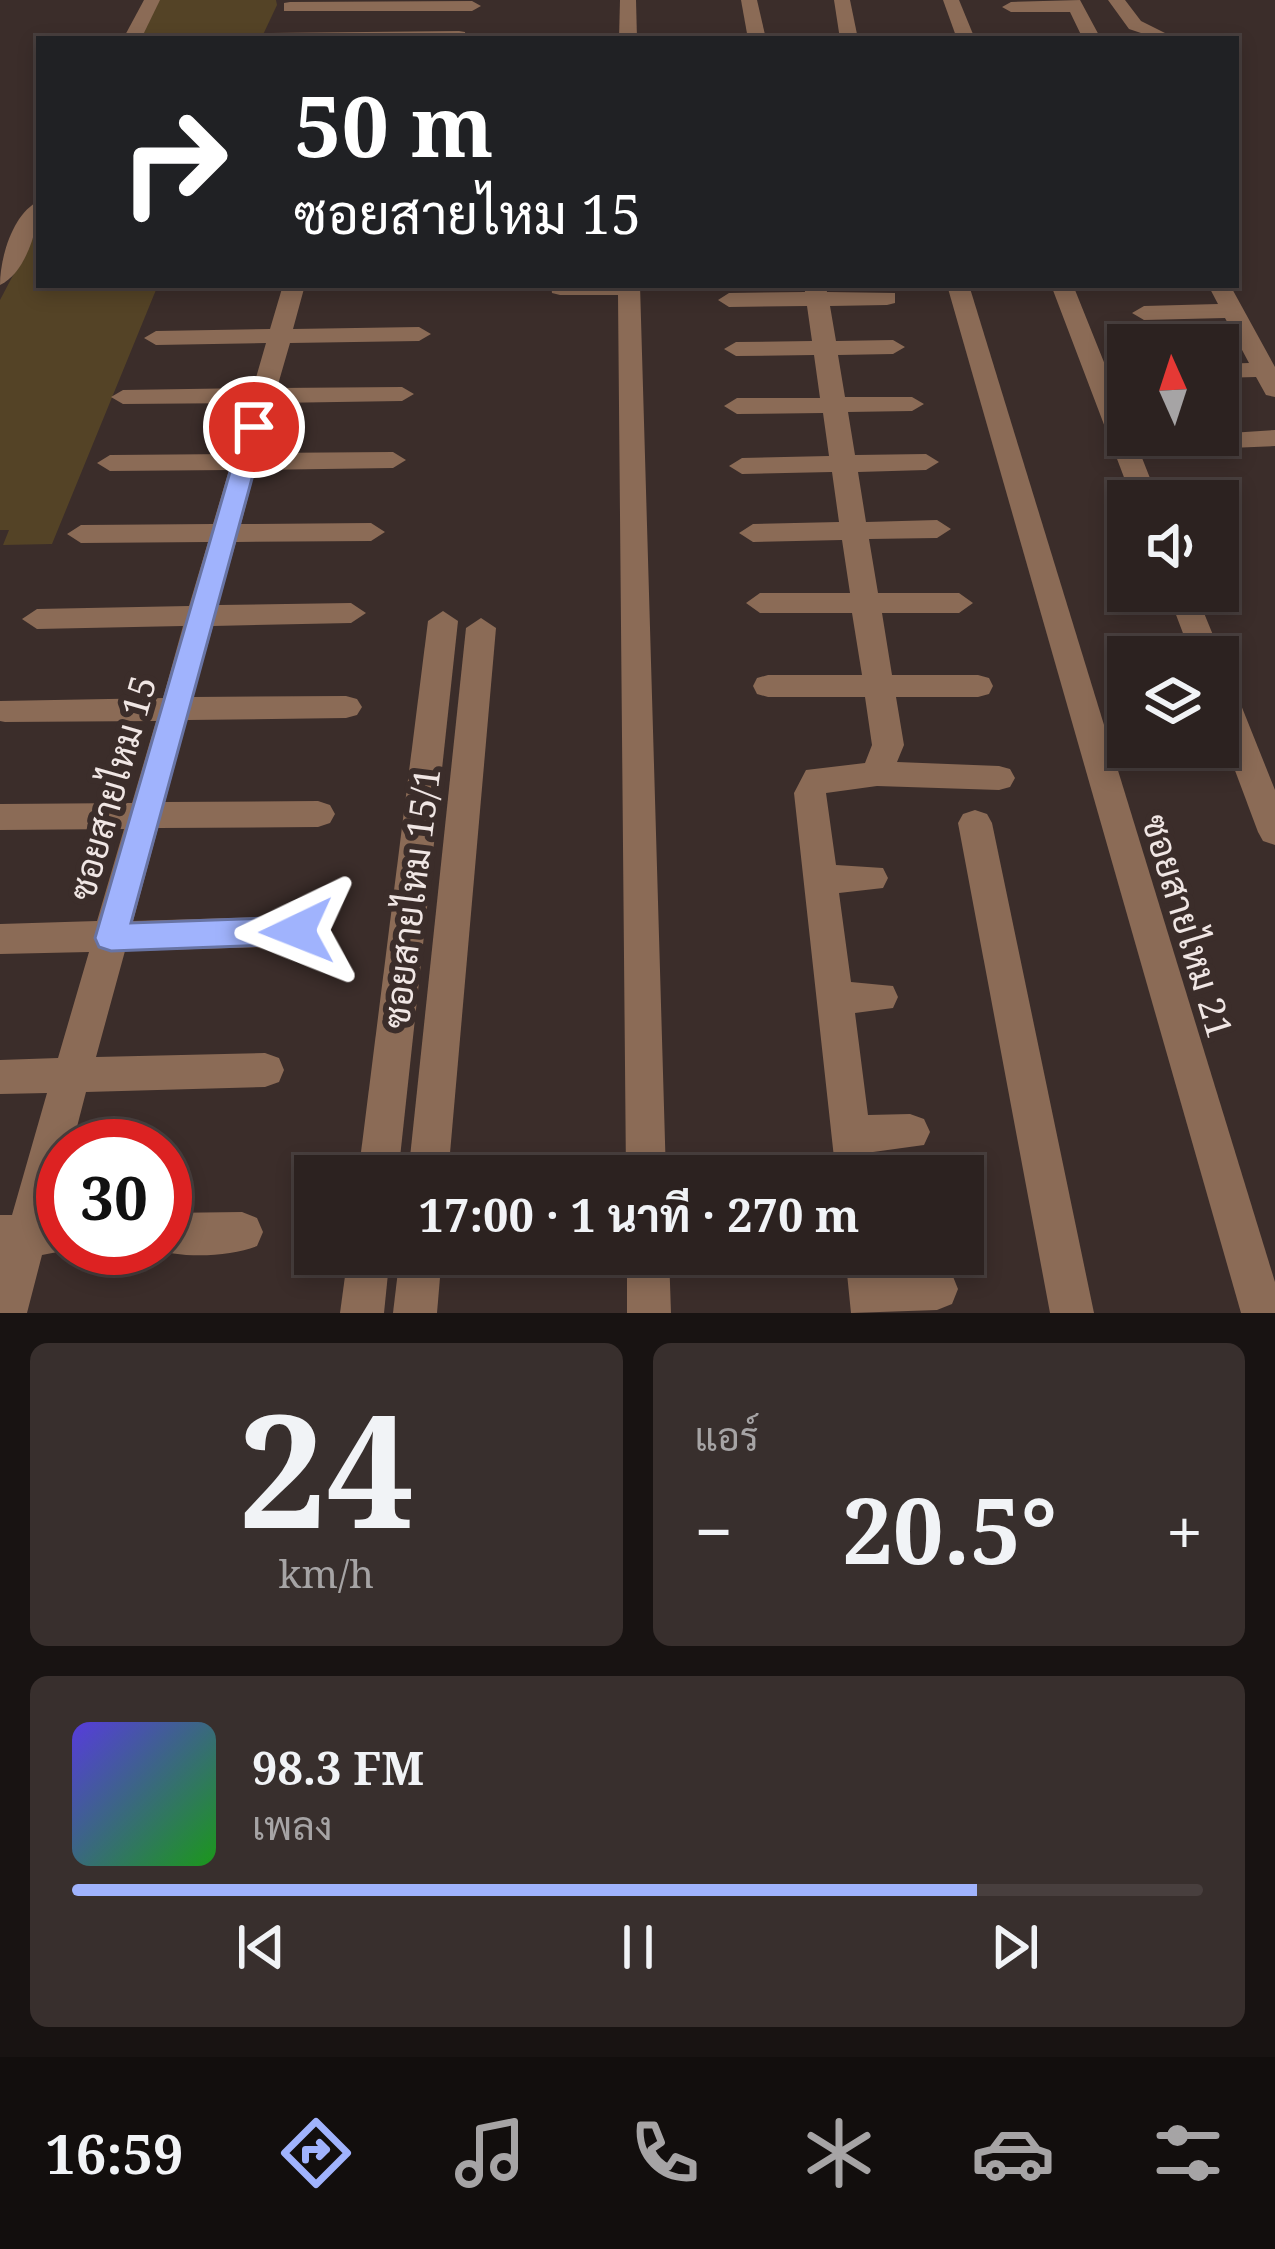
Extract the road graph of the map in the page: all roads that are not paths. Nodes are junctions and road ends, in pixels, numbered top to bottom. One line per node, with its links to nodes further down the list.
1 (152, 0): 14 (street)
2 (628, 0): 16 (street)
3 (763, 0): 7 (street)
4 (842, 0): 18 (street)
5 (951, 0): 19 (street)
6 (1116, 0): 13 (street)
7 (749, 1): 17 (street)
8 (1074, 4): 12 (street); 20 (street)
9 (372, 6): 10 (street); 11 (street); 15 (street)
10 (472, 6)
11 (290, 7)
12 (1010, 7)
13 (1156, 33)
14 (134, 36)
15 (364, 36)
16 (628, 36)
17 (756, 36)
18 (848, 36)
19 (965, 36)
20 (1090, 36)
21 (36, 212): 22 (street)
22 (0, 278)
23 (293, 288): 34 (street, ซอยสายไหม 15)
24 (629, 288): 100 (street)
25 (959, 288): 115 (street, ซอยสายไหม 21)
26 (1063, 288): 55 (street)
27 (1221, 288): 31 (street)
28 (817, 292): 29 (street); 30 (street); 37 (street)
29 (887, 298)
30 (729, 300)
31 (1232, 310): 32 (street); 40 (street)
32 (1144, 313)
33 (419, 334): 34 (street)
34 (280, 336): 35 (street); 42 (street, ซอยสายไหม 15)
35 (156, 338)
36 (893, 347): 37 (street)
37 (826, 349): 38 (street); 45 (street)
38 (736, 350)
39 (1239, 375): 40 (street)
40 (1270, 380)
41 (402, 394): 42 (street)
42 (263, 395): 43 (street); 49 (street, ซอยสายไหม 15)
43 (123, 397)
44 (912, 404): 45 (street)
45 (836, 405): 46 (street); 53 (street)
46 (737, 406)
47 (1275, 438): 48 (street)
48 (1239, 440)
49 (245, 460): 50 (street); 52 (street); 58 (street, ซอยสายไหม 15)
50 (393, 460)
51 (926, 462): 53 (street)
52 (110, 463)
53 (841, 463): 54 (street); 57 (street)
54 (742, 466)
55 (1138, 480)
56 (937, 529): 57 (street)
57 (852, 530): 60 (street); 64 (street)
58 (224, 532): 59 (street); 61 (street); 66 (street, ซอยสายไหม 15)
59 (370, 532)
60 (753, 533)
61 (81, 534)
62 (760, 603): 64 (street)
63 (958, 603): 64 (street)
64 (864, 604): 72 (street)
65 (351, 613): 66 (street)
66 (201, 615): 67 (street); 74 (street, ซอยสายไหม 15)
67 (38, 619)
68 (442, 621): 90 (street, ซอยสายไหม 15/1)
69 (481, 628): 89 (street, ซอยสายไหม 15/1)
70 (768, 686): 72 (street)
71 (978, 686): 72 (street)
72 (878, 687): 77 (street)
73 (346, 706): 74 (street)
74 (175, 708): 75 (street); 79 (street, ซอยสายไหม 15)
75 (5, 711)
76 (1239, 740): 83 (street)
77 (877, 774): 78 (street); 85 (street)
78 (999, 778)
79 (146, 813): 80 (street); 81 (street); 87 (street, ซอยสายไหม 15)
80 (319, 814)
81 (0, 818)
82 (975, 823): 114 (street)
83 (1275, 832)
84 (871, 878): 85 (street)
85 (820, 879): 92 (street)
86 (297, 931): 87 (street)
87 (111, 938): 88 (street); 94 (street, ซอยสายไหม 15)
88 (0, 939)
89 (449, 954): 90 (street); 99 (street, ซอยสายไหม 15/1)
90 (404, 956): 98 (street, ซอยสายไหม 15/1)
91 (880, 997): 92 (street)
92 (835, 998): 97 (street)
93 (265, 1070): 94 (street)
94 (72, 1075): 95 (street); 104 (street, ซอยสายไหม 15)
95 (0, 1077)
96 (910, 1132): 97 (street)
97 (851, 1134): 101 (street)
98 (380, 1155)
99 (430, 1155)
100 (646, 1155)
101 (854, 1155)
102 (192, 1232): 103 (street)
103 (242, 1232)
104 (30, 1234): 110 (street, ซอยสายไหม 15)
105 (367, 1275): 111 (street)
106 (419, 1275): 112 (street)
107 (648, 1275): 113 (street)
108 (870, 1287): 109 (street)
109 (937, 1289)
110 (5, 1313)
111 (362, 1313)
112 (415, 1313)
113 (649, 1313)
114 (1072, 1313)
115 (1263, 1313)

